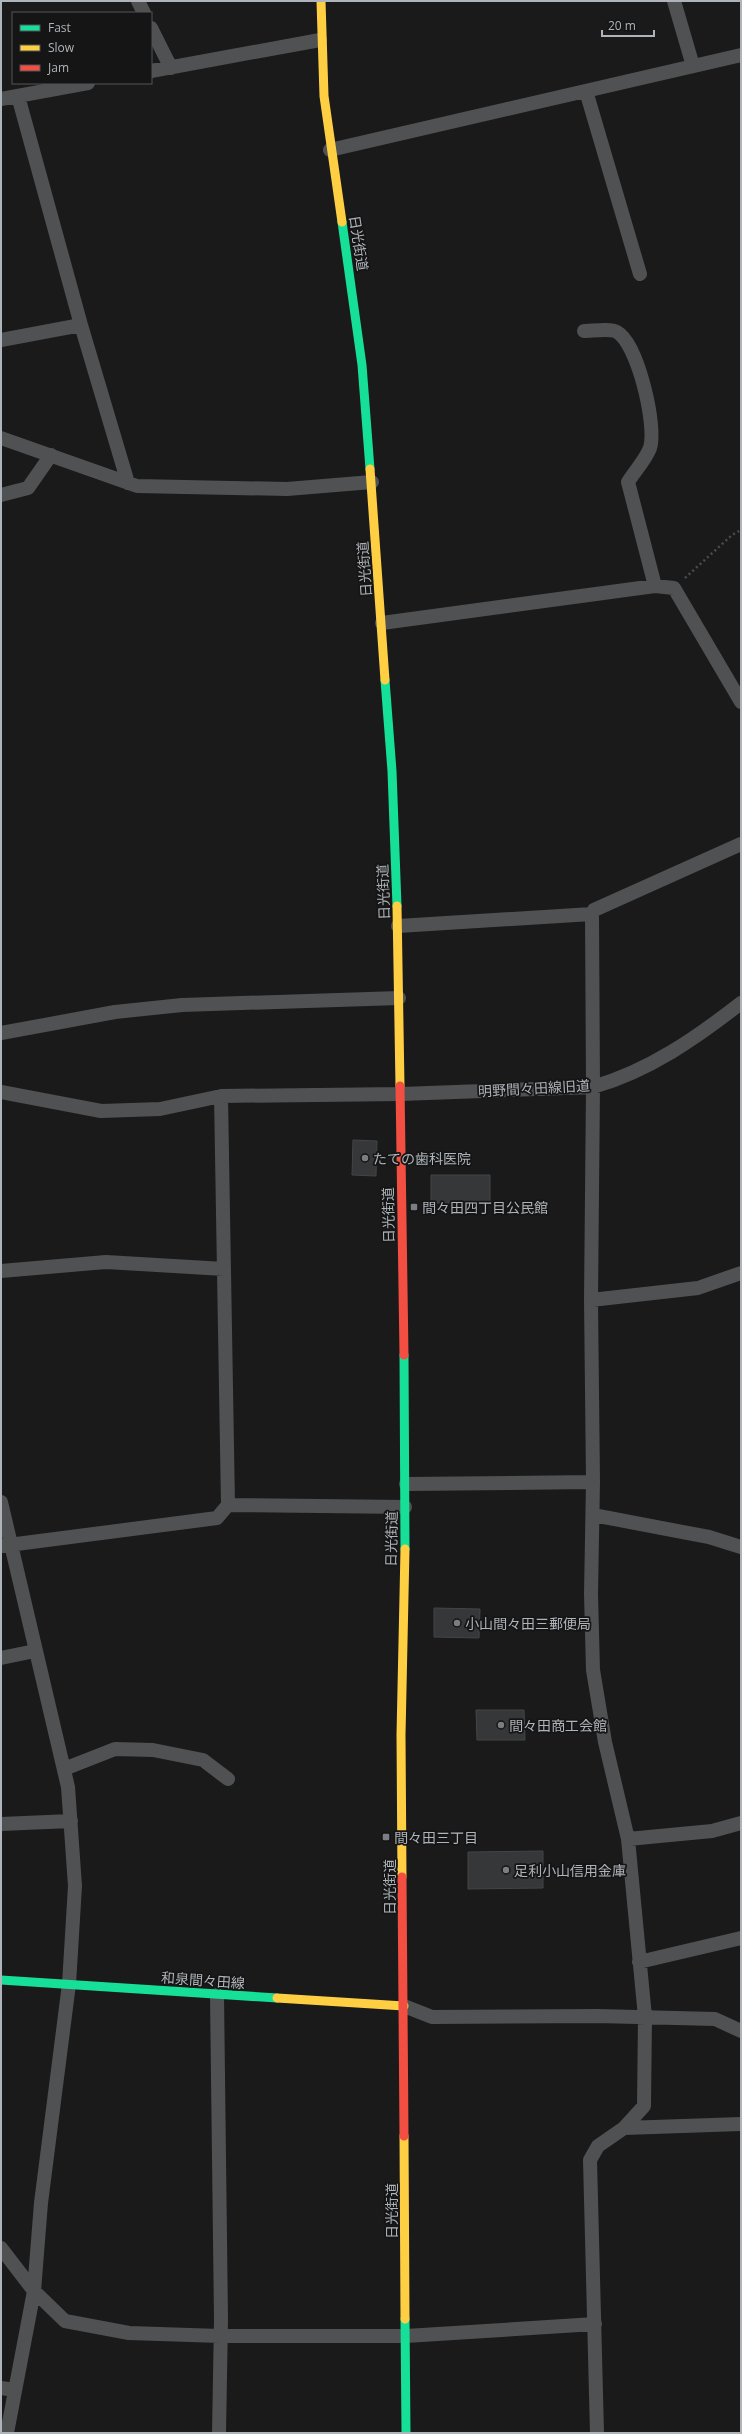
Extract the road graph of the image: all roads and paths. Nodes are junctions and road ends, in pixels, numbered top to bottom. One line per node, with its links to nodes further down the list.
1 (138, 1): 4 (street)
2 (321, 1): 6 (main road, 日光街道)
3 (674, 1): 8 (street)
4 (144, 12)
5 (152, 30): 9 (street)
6 (320, 40): 9 (street); 15 (main road, 日光街道)
7 (741, 55): 8 (street)
8 (692, 66): 12 (street)
9 (170, 68): 10 (street)
10 (152, 71)
11 (83, 84): 13 (street)
12 (586, 91): 15 (street); 16 (street)
13 (18, 96): 14 (street); 17 (street)
14 (1, 99)
15 (330, 150): 22 (main road, 日光街道)
16 (640, 274)
17 (81, 325): 19 (street); 23 (street)
18 (584, 331): 26 (street)
19 (1, 340)
20 (1, 438): 21 (street)
21 (51, 455): 23 (street); 24 (street)
22 (372, 482): 23 (street); 28 (main road, 日光街道)
23 (128, 483)
24 (1, 495)
25 (741, 530): 27 (path)
26 (655, 586): 27 (street); 28 (street)
27 (674, 588): 29 (street)
28 (382, 623): 32 (main road, 日光街道)
29 (741, 702)
30 (741, 844): 31 (street)
31 (592, 914): 32 (street); 36 (street)
32 (398, 926): 33 (main road, 日光街道)
33 (399, 998): 35 (street); 38 (main road, 日光街道)
34 (741, 1003): 36 (street, 明野間々田線旧道)
35 (1, 1033)
36 (593, 1087): 38 (street, 明野間々田線旧道); 43 (street)
37 (1, 1092): 39 (street, 明野間々田線旧道)
38 (401, 1094): 39 (street, 明野間々田線旧道); 45 (main road, 日光街道)
39 (221, 1096): 40 (street)
40 (224, 1269): 41 (street); 47 (street)
41 (1, 1271)
42 (741, 1272): 43 (street)
43 (591, 1300): 44 (street)
44 (593, 1482): 45 (street); 49 (street)
45 (406, 1484): 48 (main road, 日光街道)
46 (1, 1502): 50 (street)
47 (228, 1505): 48 (street); 50 (street)
48 (405, 1507): 65 (main road, 日光街道)
49 (593, 1515): 51 (street); 59 (street)
50 (5, 1546): 52 (street)
51 (741, 1547)
52 (36, 1651): 53 (street); 54 (street)
53 (1, 1658)
54 (64, 1769): 55 (street); 56 (street)
55 (228, 1779)
56 (70, 1820): 58 (street); 63 (street)
57 (741, 1823): 59 (street)
58 (1, 1824)
59 (628, 1838): 61 (street)
60 (741, 1938): 61 (street)
61 (639, 1962): 66 (street)
62 (1, 1980): 63 (main road, 和泉間々田線)
63 (68, 1984): 64 (main road, 和泉間々田線); 71 (street)
64 (217, 1995): 65 (main road, 和泉間々田線); 73 (street)
65 (404, 2006): 66 (street); 74 (main road, 日光街道)
66 (645, 2017): 67 (street); 69 (street)
67 (741, 2031)
68 (741, 2124): 69 (street)
69 (624, 2128): 72 (street)
70 (1, 2248): 71 (street)
71 (34, 2291): 73 (street); 76 (street)
72 (595, 2324): 74 (street); 80 (street)
73 (220, 2336): 74 (street); 78 (street)
74 (406, 2336): 79 (main road, 日光街道)
75 (1, 2388): 76 (street)
76 (15, 2390): 77 (street)
77 (7, 2433)
78 (219, 2433)
79 (406, 2433)
80 (597, 2433)

